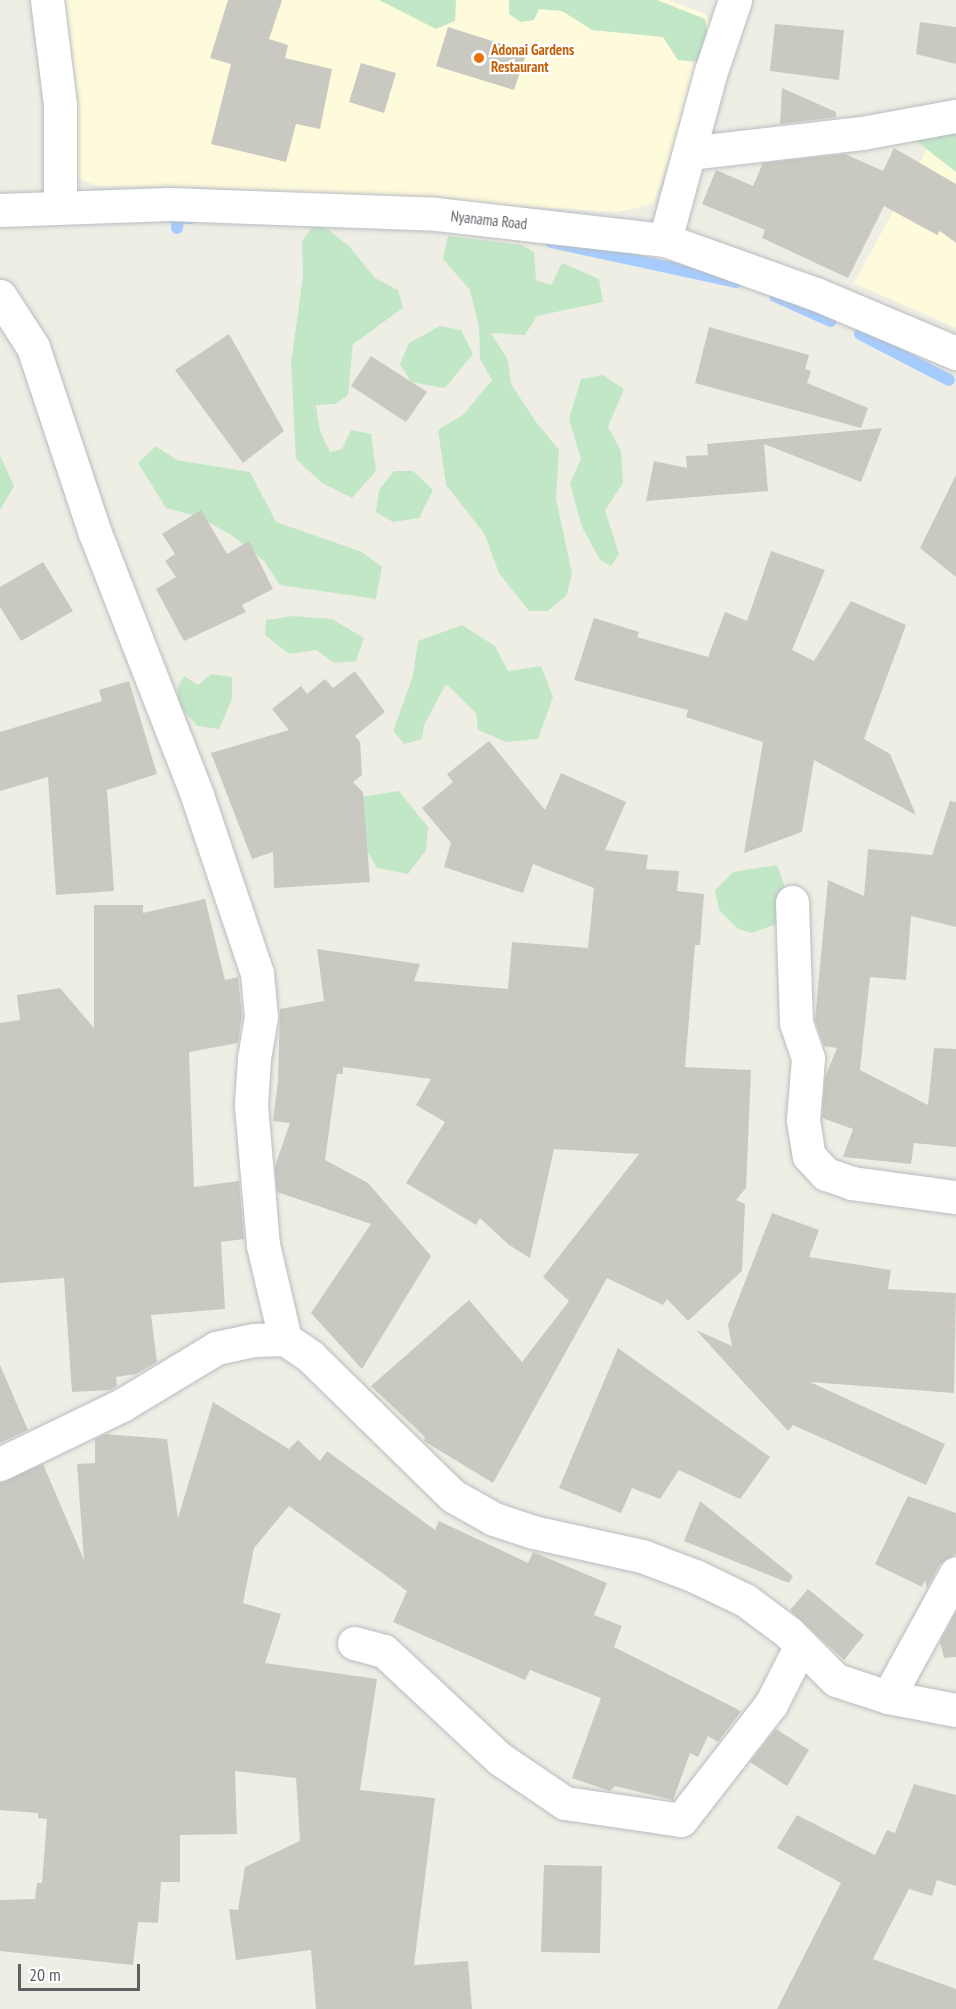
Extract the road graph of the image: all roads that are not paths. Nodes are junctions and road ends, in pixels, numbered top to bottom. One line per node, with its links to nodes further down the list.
1 (47, 0): 5 (street)
2 (735, 0): 4 (street)
3 (956, 116): 4 (street)
4 (689, 153): 7 (street)
5 (60, 207): 6 (street, Nyanama Road); 7 (street, Nyanama Road)
6 (0, 210)
7 (665, 240): 9 (street, Nyanama Road)
8 (0, 296): 12 (street)
9 (956, 353)
10 (792, 902): 11 (street)
11 (956, 1197)
12 (285, 1340): 13 (street); 16 (street)
13 (0, 1464)
14 (956, 1573): 17 (street)
15 (354, 1643): 16 (street)
16 (801, 1645): 17 (street)
17 (888, 1697): 18 (street)
18 (956, 1710)

